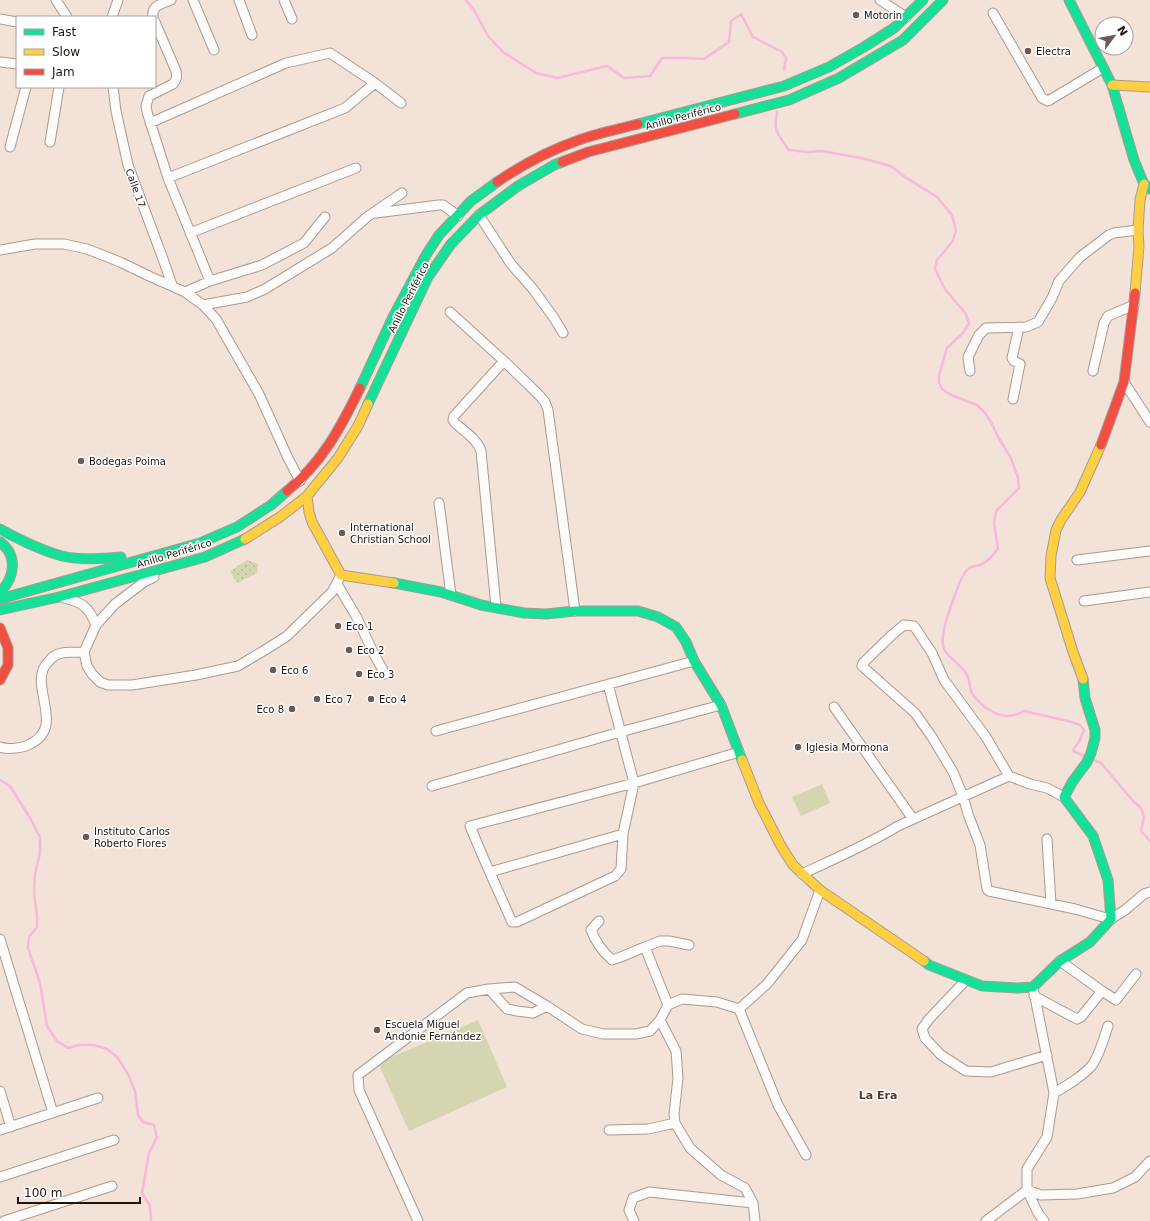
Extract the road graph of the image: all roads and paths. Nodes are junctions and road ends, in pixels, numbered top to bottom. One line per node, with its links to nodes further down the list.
1 (56, 0): 12 (street)
2 (118, 0): 13 (street)
3 (171, 0): 14 (street)
4 (193, 0): 21 (street)
5 (239, 0): 20 (street)
6 (284, 0): 17 (street)
7 (880, 0): 15 (street)
8 (923, 0): 15 (main road, Anillo Periférico)
9 (943, 0): 40 (main road, Anillo Periférico)
10 (1069, 0): 24 (main road)
11 (993, 13): 24 (street)
12 (66, 16)
13 (112, 16)
14 (153, 16)
15 (906, 17): 41 (main road, Anillo Periférico)
16 (0, 19): 18 (street)
17 (292, 19)
18 (16, 22)
19 (156, 24): 32 (street)
20 (252, 35)
21 (214, 50)
22 (0, 62): 23 (street)
23 (16, 64)
24 (1102, 68): 26 (main road)
25 (375, 83): 31 (street); 32 (street); 36 (street)
26 (1112, 85): 27 (main road); 37 (main road)
27 (1150, 87)
28 (26, 88): 34 (street)
29 (59, 88): 33 (street)
30 (113, 88): 47 (street, Calle 17)
31 (401, 103)
32 (150, 123): 36 (street)
33 (50, 142)
34 (10, 146)
35 (356, 168): 44 (street)
36 (168, 178): 44 (street)
37 (1147, 187): 43 (main road)
38 (402, 193): 39 (street)
39 (374, 213): 41 (street); 49 (street)
40 (479, 215): 53 (street); 61 (main road, Anillo Periférico)
41 (458, 216): 60 (main road, Anillo Periférico)
42 (325, 217): 46 (street)
43 (1138, 230): 50 (main road); 52 (street)
44 (190, 233): 46 (street)
45 (0, 250): 47 (street)
46 (210, 281): 48 (street)
47 (172, 285): 48 (street)
48 (185, 292): 49 (street)
49 (203, 305): 60 (street)
50 (1134, 305): 56 (street); 57 (main road)
51 (450, 312): 54 (street)
52 (1019, 327): 55 (street); 58 (street)
53 (563, 333)
54 (504, 361): 78 (street); 80 (street)
55 (970, 372)
56 (1093, 372)
57 (1124, 382): 59 (street); 98 (main road)
58 (1013, 399)
59 (1150, 422)
60 (300, 480): 68 (main road, Anillo Periférico)
61 (307, 496): 63 (main road, Anillo Periférico); 64 (main road)
62 (439, 503): 74 (street)
63 (280, 517): 64 (main road); 70 (main road, Anillo Periférico)
64 (312, 522): 71 (main road)
65 (0, 529): 68 (main road)
66 (0, 542): 72 (main road)
67 (1150, 551): 69 (street)
68 (163, 554): 76 (main road, Anillo Periférico)
69 (1077, 560)
70 (178, 565): 75 (main road, Anillo Periférico); 81 (street)
71 (339, 580): 74 (main road); 83 (street); 85 (street)
72 (0, 592)
73 (1150, 592): 77 (street)
74 (451, 595): 78 (main road)
75 (59, 597): 79 (main road, Anillo Periférico); 81 (street)
76 (0, 599)
77 (1084, 601)
78 (496, 607): 80 (main road)
79 (1, 610)
80 (575, 611): 84 (main road)
81 (96, 625): 83 (street)
82 (0, 628): 86 (main road)
83 (84, 652): 92 (street)
84 (694, 661): 87 (street); 88 (main road)
85 (386, 674)
86 (0, 680)
87 (608, 684): 90 (street); 91 (street)
88 (721, 705): 91 (street); 93 (main road)
89 (834, 707): 99 (street)
90 (436, 731)
91 (620, 732): 95 (street); 96 (street)
92 (0, 748)
93 (739, 752): 95 (street); 103 (main road)
94 (1009, 776): 97 (street); 97 (street); 98 (street)
95 (634, 783): 100 (street); 102 (street)
96 (432, 786)
97 (963, 796): 99 (street); 106 (street)
98 (1064, 796): 107 (main road)
99 (913, 818): 103 (street)
100 (623, 834): 102 (street); 102 (street)
101 (1048, 839): 106 (street)
102 (490, 872)
103 (802, 874): 104 (main road)
104 (820, 890): 114 (main road); 120 (street)
105 (1150, 892): 107 (street)
106 (1051, 904): 107 (street)
107 (1111, 919): 112 (main road)
108 (598, 921): 111 (street)
109 (0, 938): 127 (street)
110 (689, 945): 111 (street)
111 (645, 947): 118 (street)
112 (1060, 961): 116 (main road); 117 (street)
113 (1136, 974): 117 (street)
114 (966, 980): 116 (main road); 123 (street)
115 (489, 989): 119 (street); 119 (street); 140 (street)
116 (1034, 992): 117 (street); 123 (street)
117 (1102, 992)
118 (668, 1005): 120 (street); 121 (street)
119 (547, 1006): 121 (street)
120 (739, 1009): 133 (street)
121 (660, 1020): 128 (street)
122 (1108, 1026): 125 (street)
123 (1047, 1055): 125 (street)
124 (0, 1091): 129 (street)
125 (1054, 1093): 137 (street)
126 (98, 1098): 127 (street)
127 (53, 1113): 129 (street)
128 (675, 1122): 131 (street); 138 (street)
129 (11, 1127): 130 (street)
130 (0, 1130)
131 (609, 1130)
132 (114, 1140): 135 (street)
133 (806, 1154)
134 (1150, 1161): 137 (street)
135 (0, 1177)
136 (112, 1186): 139 (street)
137 (1027, 1190): 143 (street); 144 (street)
138 (753, 1202): 141 (street); 142 (street)
139 (4, 1221)
140 (418, 1221)
141 (634, 1221)
142 (755, 1221)
143 (986, 1221)
144 (1044, 1221)

